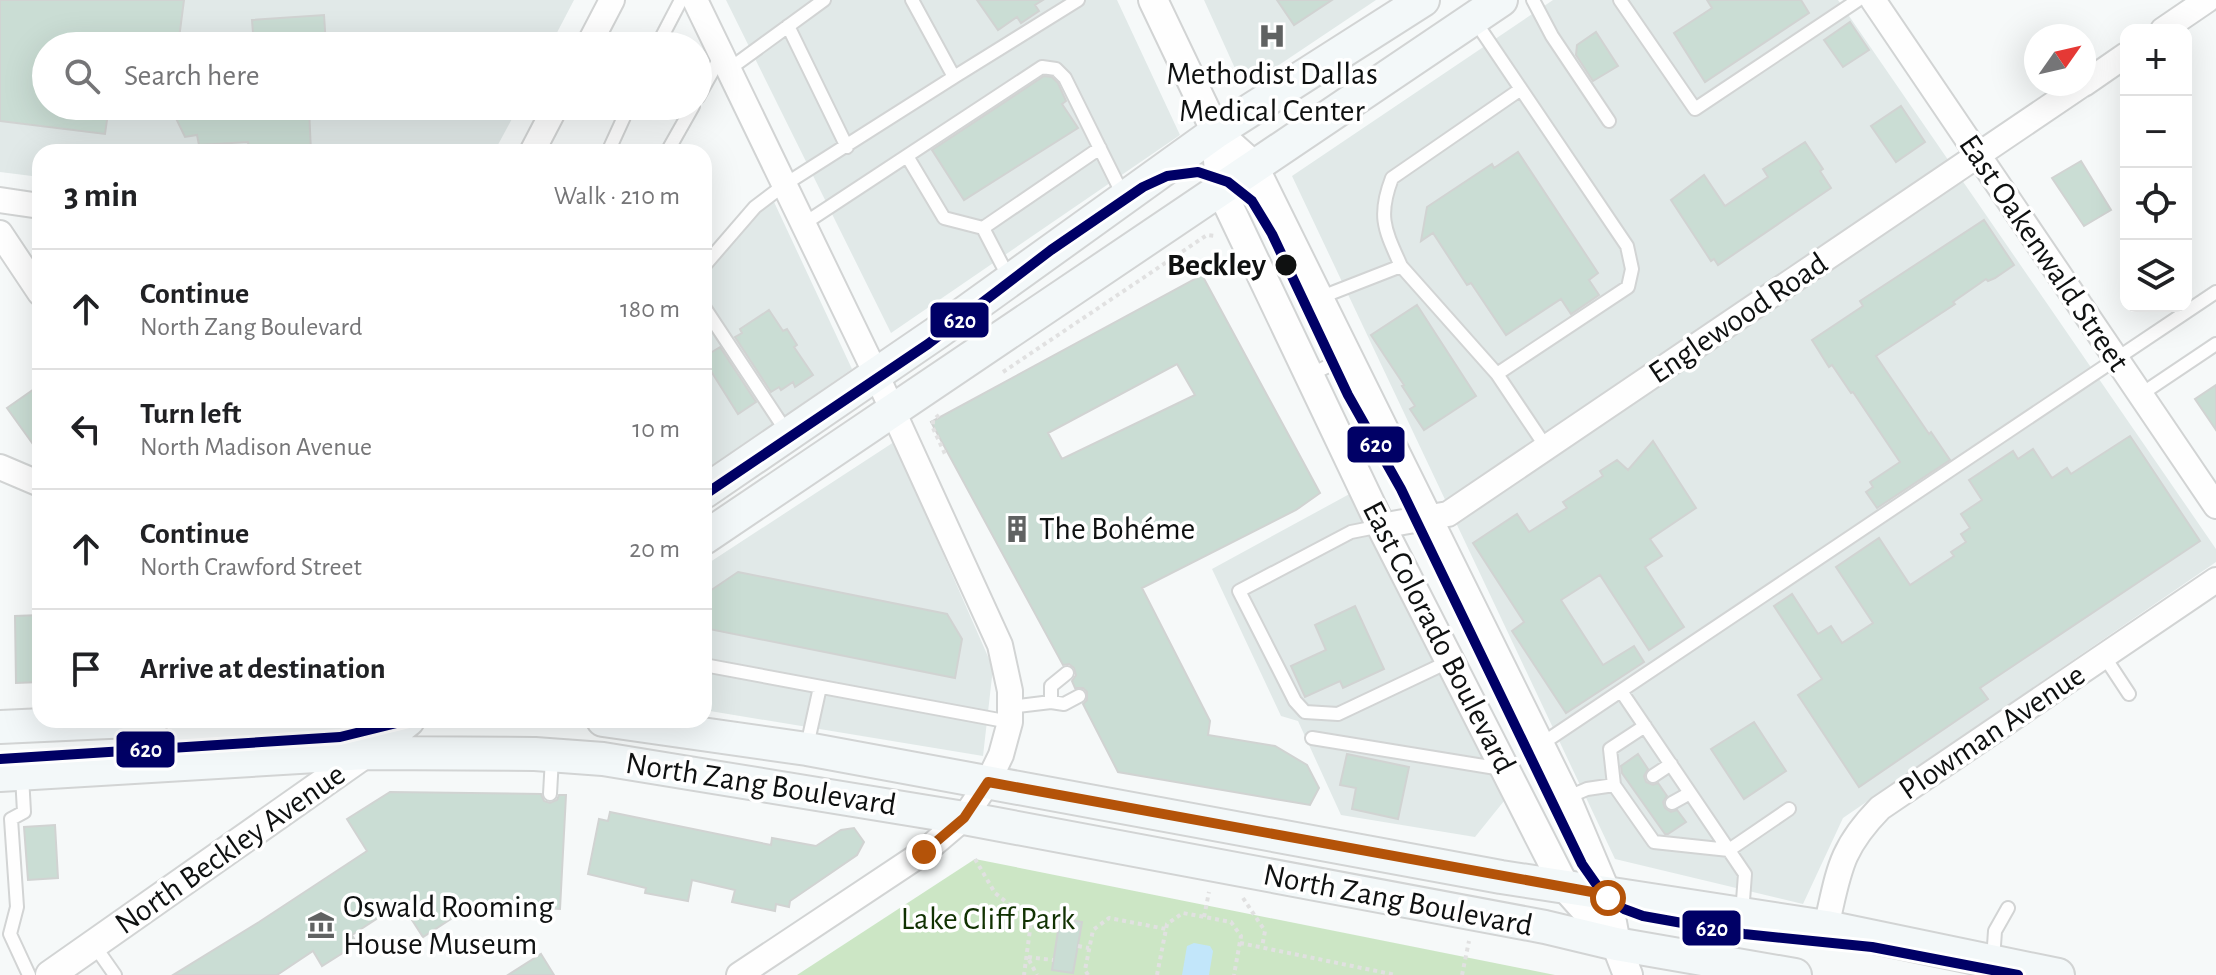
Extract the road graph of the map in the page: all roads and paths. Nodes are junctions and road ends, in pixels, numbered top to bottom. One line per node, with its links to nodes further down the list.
1 (612, 0): 18 (street)
2 (681, 0): 19 (lane)
3 (695, 0): 20 (street)
4 (824, 0): 17 (lane)
5 (912, 0): 25 (lane)
6 (1078, 0): 25 (lane)
7 (1153, 0): 33 (street)
8 (1423, 0): 33 (main road)
9 (1501, 0): 15 (main road)
10 (1533, 0): 32 (lane)
11 (1620, 0): 12 (lane)
12 (1858, 0)
13 (1873, 0): 39 (street, East Oakenwald Street)
14 (2207, 0): 16 (street)
15 (1473, 18): 27 (lane); 41 (main road)
16 (2172, 24)
17 (788, 26): 23 (lane); 37 (lane)
18 (595, 32)
19 (664, 32)
20 (710, 32)
21 (712, 36): 23 (street)
22 (2120, 59): 24 (street, Englewood Road)
23 (725, 63): 26 (lane); 42 (street)
24 (2096, 76)
25 (954, 77): 37 (lane)
26 (712, 79)
27 (1521, 89): 52 (lane); 63 (lane)
28 (2066, 96): 39 (street, Englewood Road)
29 (549, 120): 34 (street)
30 (623, 120): 35 (lane)
31 (685, 120): 36 (lane)
32 (1609, 121)
33 (1216, 132): 41 (street); 43 (street); 44 (main road)
34 (536, 144)
35 (612, 144)
36 (672, 144)
37 (847, 147): 42 (lane)
38 (1100, 148): 40 (lane); 44 (lane); 48 (lane)
39 (1978, 155): 60 (street, East Oakenwald Street); 69 (street, Englewood Road)
40 (907, 156): 47 (lane); 48 (lane)
41 (1253, 165): 43 (main road); 56 (street, East Colorado Boulevard)
42 (784, 185): 47 (street); 51 (lane)
43 (1220, 188): 64 (street, East Colorado Boulevard); 67 (main road)
44 (1125, 198): 53 (main road)
45 (0, 200): 46 (street)
46 (32, 205)
47 (802, 225): 62 (street)
48 (983, 228): 53 (lane)
49 (0, 233): 54 (street)
50 (1221, 245): 61 (path)
51 (712, 257)
52 (1401, 266): 56 (lane); 63 (lane)
53 (1010, 280): 62 (main road)
54 (32, 281)
55 (2216, 292): 60 (lane)
56 (1319, 298): 59 (street, East Colorado Boulevard)
57 (712, 319): 68 (lane)
58 (2216, 344): 65 (lane)
59 (1348, 357): 64 (lane); 75 (street, East Colorado Boulevard)
60 (2116, 359): 65 (street, East Oakenwald Street); 84 (lane)
61 (1002, 373)
62 (876, 374): 67 (street); 68 (main road)
63 (1497, 374): 69 (lane)
64 (1309, 375): 76 (street, East Colorado Boulevard)
65 (2140, 395): 74 (street, East Oakenwald Street)
66 (951, 407): 70 (path)
67 (892, 410): 77 (main road); 88 (street)
68 (788, 435): 73 (main road)
69 (1546, 447): 75 (street, Englewood Road)
70 (945, 454)
71 (0, 467): 72 (street)
72 (32, 481)
73 (712, 487)
74 (2216, 506)
75 (1428, 518): 76 (street, Englewood Road); 95 (street, East Colorado Boulevard)
76 (1381, 526): 80 (street, East Colorado Boulevard); 80 (lane)
77 (712, 533)
78 (2216, 580): 79 (street, Plowman Avenue)
79 (2104, 656): 85 (lane); 122 (street, Plowman Avenue)
80 (1450, 661): 100 (street, East Colorado Boulevard)
81 (712, 667): 83 (lane)
82 (1067, 673): 87 (lane)
83 (820, 687): 88 (lane); 96 (lane)
84 (1621, 691): 90 (lane); 95 (lane)
85 (2129, 694)
86 (1079, 696): 87 (lane)
87 (1051, 702): 88 (lane)
88 (1010, 715): 103 (street)
89 (32, 725): 91 (main road)
90 (1645, 726): 99 (lane); 104 (lane)
91 (0, 727)
92 (398, 728): 97 (main road, North Beckley Avenue)
93 (677, 728): 96 (main road, North Zang Boulevard)
94 (1312, 738): 100 (lane)
95 (1540, 745): 107 (street, East Colorado Boulevard)
96 (807, 749): 103 (main road, North Zang Boulevard)
97 (366, 753): 98 (main road, North Zang Boulevard); 101 (main road, North Zang Boulevard); 126 (street, North Beckley Avenue)
98 (553, 755): 106 (lane); 110 (main road, North Zang Boulevard)
99 (1671, 764): 102 (lane); 105 (lane)
100 (1506, 770): 113 (street, East Colorado Boulevard)
101 (11, 774): 134 (lane)
102 (1653, 776)
103 (988, 782): 110 (street); 113 (main road, North Zang Boulevard)
104 (1623, 789): 107 (lane); 111 (lane)
105 (1690, 793): 108 (lane); 111 (lane)
106 (550, 794)
107 (1566, 798): 115 (street, East Colorado Boulevard)
108 (1672, 803)
109 (1789, 809): 111 (lane)
110 (964, 818): 127 (main road, North Zang Boulevard); 137 (street)
111 (1729, 850): 118 (lane)
112 (975, 859): 120 (path)
113 (1565, 887): 115 (main road, North Zang Boulevard); 127 (street, East Colorado Boulevard)
114 (1209, 892): 119 (path)
115 (1607, 895): 118 (main road, North Zang Boulevard); 127 (street, East Colorado Boulevard)
116 (1243, 898): 129 (path)
117 (2008, 908): 133 (lane)
118 (1742, 916): 122 (main road, North Zang Boulevard)
119 (1204, 917): 123 (path); 125 (path)
120 (1031, 922): 121 (path); 131 (path)
121 (1059, 926)
122 (1826, 927): 133 (main road, North Zang Boulevard)
123 (1166, 929): 130 (path); 141 (path)
124 (1469, 941): 144 (path)
125 (1240, 943): 129 (path); 142 (path)
126 (94, 944): 135 (street, North Beckley Avenue); 136 (lane)
127 (1616, 944): 145 (street, East Colorado Boulevard); 146 (main road, North Zang Boulevard)
128 (1078, 946): 130 (path)
129 (1262, 947): 143 (path)
130 (1089, 948): 140 (path)
131 (1028, 957): 132 (path); 138 (path); 139 (path)
132 (1053, 960)
133 (1993, 968): 147 (main road, North Zang Boulevard)
134 (29, 975)
135 (50, 975)
136 (115, 975)
137 (739, 975)
138 (1024, 975)
139 (1037, 975)
140 (1088, 975)
141 (1157, 975)
142 (1234, 975)
143 (1396, 975)
144 (1462, 975)
145 (1628, 975)
146 (1795, 975)
147 (2058, 975)

